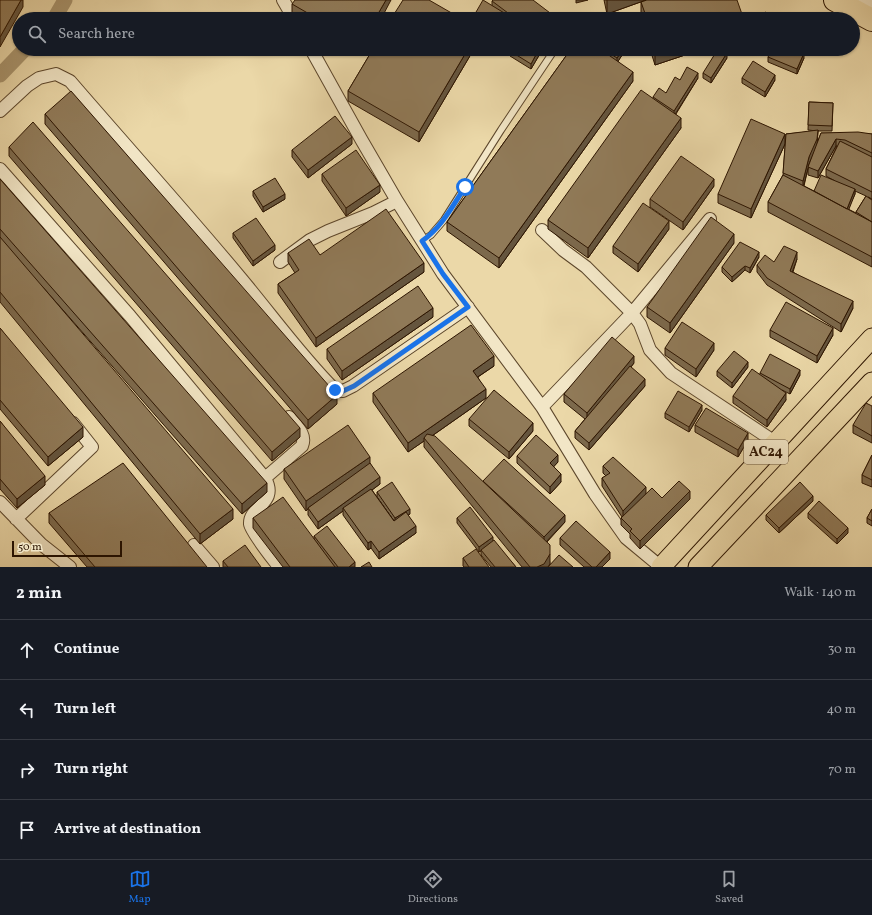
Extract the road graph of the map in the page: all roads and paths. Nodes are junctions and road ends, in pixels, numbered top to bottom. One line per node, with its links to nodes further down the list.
1 (283, 0): 5 (street)
2 (835, 0): 6 (highway)
3 (860, 0): 4 (main road)
4 (872, 8)
5 (290, 12)
6 (857, 12)
7 (860, 14): 8 (highway)
8 (872, 20)
9 (315, 56): 13 (street)
10 (549, 56): 16 (lane)
11 (0, 111): 18 (street)
12 (0, 169): 26 (street)
13 (397, 201): 16 (street); 17 (street)
14 (710, 219): 19 (street)
15 (542, 230): 19 (street)
16 (422, 241): 18 (street)
17 (280, 262)
18 (468, 307): 22 (street)
19 (632, 313): 22 (street); 25 (street)
20 (872, 338): 25 (main road, AC24)
21 (872, 382): 34 (main road, AC24)
22 (542, 406): 33 (street)
23 (282, 409): 26 (street)
24 (65, 412): 28 (street)
25 (775, 442): 33 (main road, AC24)
26 (265, 478): 32 (street)
27 (0, 502): 28 (street)
28 (16, 519): 30 (street)
29 (194, 545): 31 (street)
30 (70, 567)
31 (213, 567)
32 (280, 567)
33 (661, 567)
34 (698, 567)

